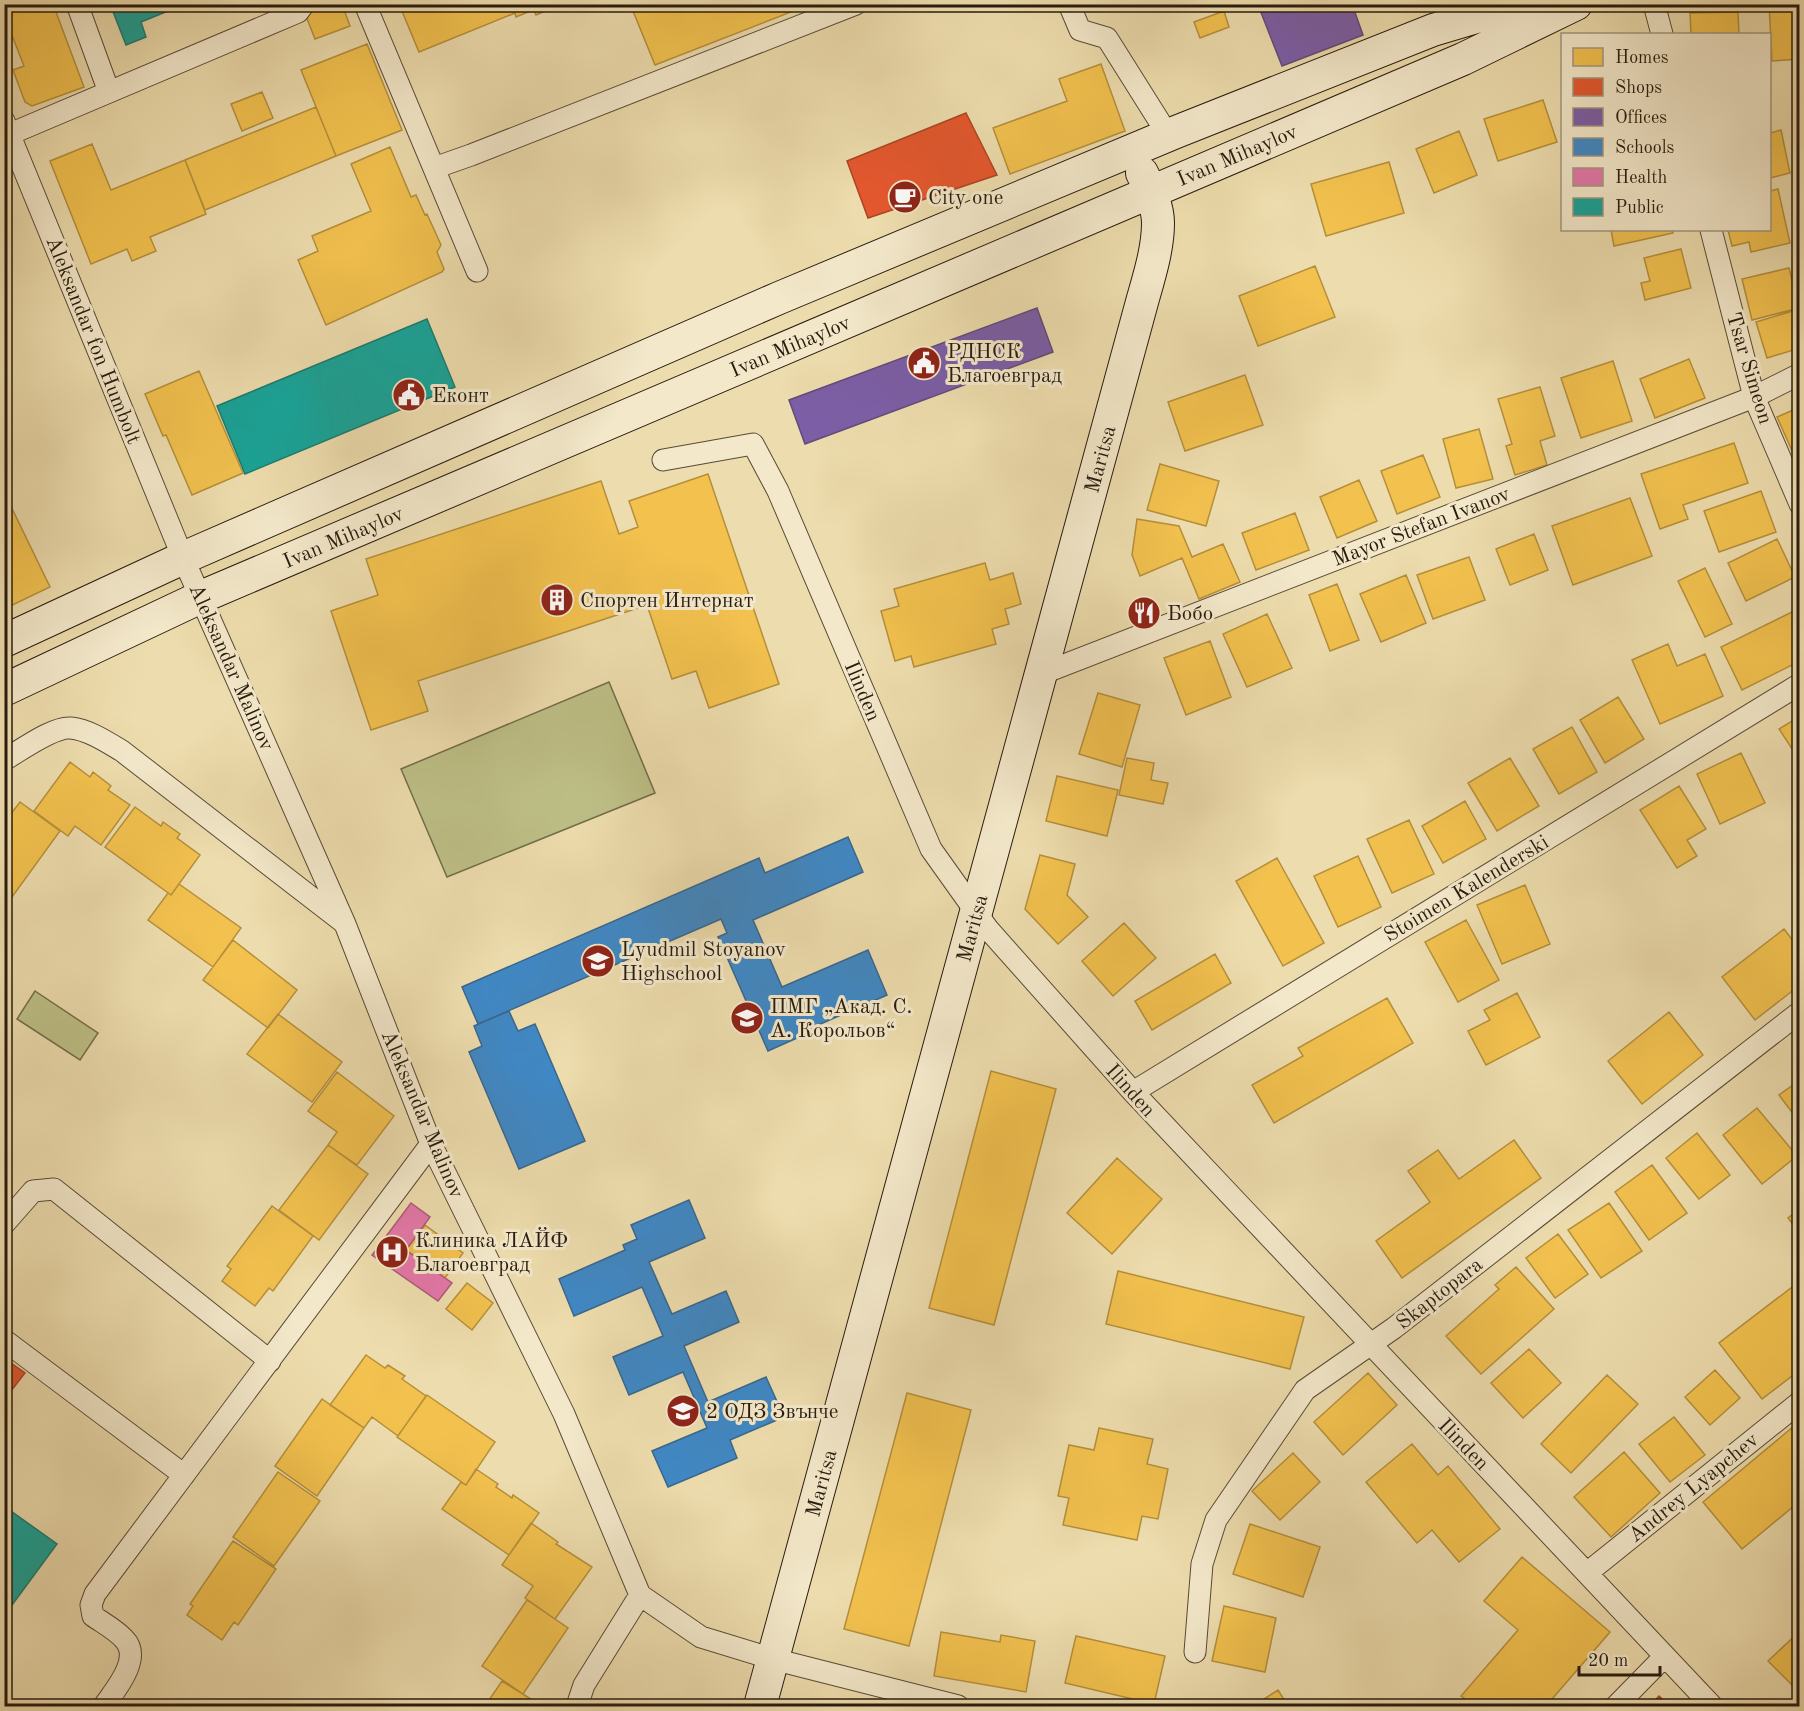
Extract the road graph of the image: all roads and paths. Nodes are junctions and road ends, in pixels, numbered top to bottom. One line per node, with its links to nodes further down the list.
1 (77, 4): 10 (street)
2 (304, 4): 10 (street)
3 (365, 4): 14 (street)
4 (856, 4): 14 (street)
5 (1069, 4): 12 (street)
6 (1520, 4): 12 (street, Ivan Mihaylov)
7 (1576, 4): 15 (street, Ivan Mihaylov)
8 (1654, 4): 9 (street)
9 (1662, 33)
10 (109, 92): 11 (street)
11 (7, 128): 22 (street, Aleksandar fon Humbolt)
12 (1168, 135): 13 (street, Ivan Mihaylov)
13 (1132, 150): 15 (street, Maritsa); 22 (street, Ivan Mihaylov)
14 (434, 168): 17 (street)
15 (1150, 192): 23 (street, Ivan Mihaylov); 25 (street, Maritsa)
16 (1711, 231): 19 (street, Tsar Simeon)
17 (477, 271)
18 (1800, 374): 19 (street, Mayor Stefan Ivanov)
19 (1754, 397): 21 (street, Tsar Simeon); 25 (street, Mayor Stefan Ivanov)
20 (663, 460): 29 (street, Ilinden)
21 (1800, 504)
22 (183, 558): 23 (street, Aleksandar Malinov); 24 (street, Ivan Mihaylov)
23 (201, 597): 27 (street, Ivan Mihaylov); 30 (street, Aleksandar Malinov)
24 (4, 641)
25 (1041, 674): 29 (street, Maritsa)
26 (1800, 684): 32 (street, Stoimen Kalenderski)
27 (4, 690)
28 (4, 760): 30 (street)
29 (976, 912): 32 (street, Ilinden); 44 (street, Maritsa)
30 (345, 924): 33 (street, Aleksandar Malinov)
31 (1800, 1012): 36 (street, Skaptopara)
32 (1133, 1092): 36 (street, Ilinden)
33 (431, 1144): 37 (street); 41 (street, Aleksandar Malinov)
34 (4, 1224): 37 (street)
35 (4, 1340): 39 (street)
36 (1370, 1346): 40 (street, Ilinden); 42 (street, Skaptopara)
37 (270, 1361): 39 (street)
38 (1800, 1402): 40 (street, Andrey Lyapchev)
39 (184, 1475): 45 (street)
40 (1587, 1573): 43 (street, Ilinden)
41 (640, 1595): 44 (street); 46 (street)
42 (1195, 1652)
43 (1665, 1656): 49 (street); 50 (street, Ilinden)
44 (773, 1659): 47 (street, Maritsa); 48 (street)
45 (104, 1707)
46 (577, 1707)
47 (760, 1707)
48 (958, 1707)
49 (1616, 1707)
50 (1712, 1707)

